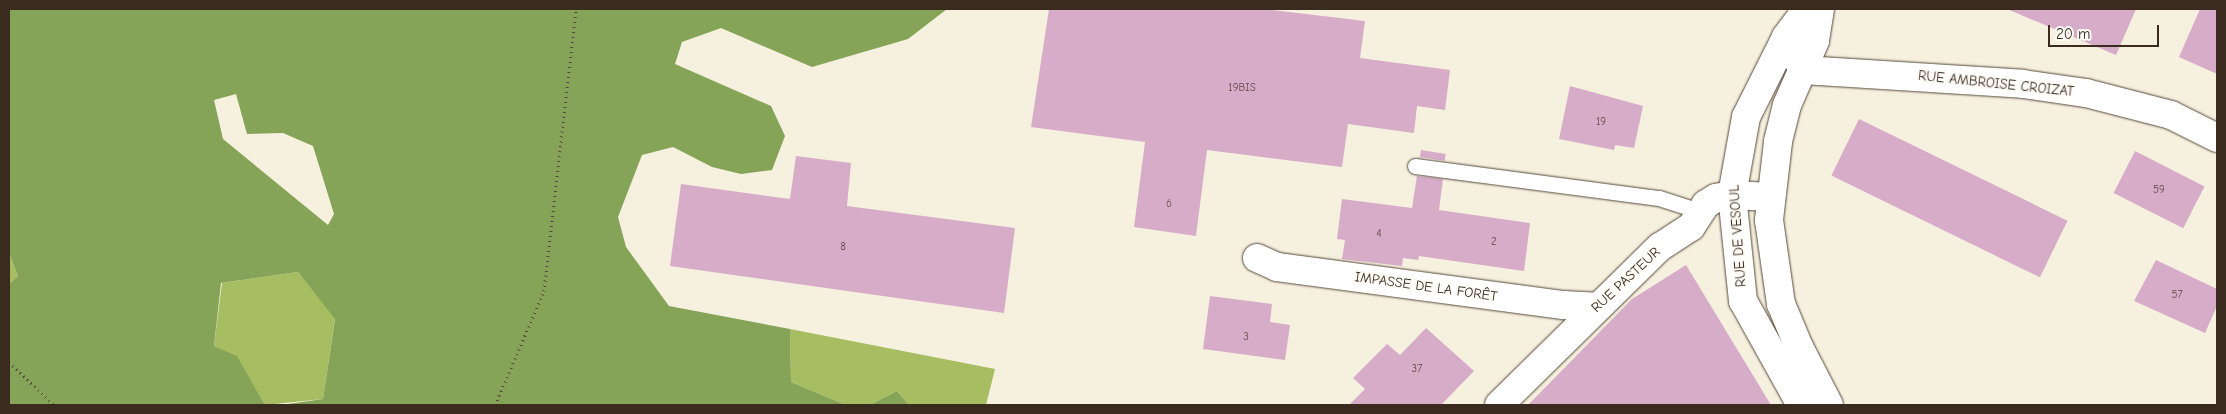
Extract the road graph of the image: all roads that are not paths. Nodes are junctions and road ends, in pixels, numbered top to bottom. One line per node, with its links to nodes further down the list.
1 (1807, 9): 3 (street, RUE DE VESOUL)
2 (1820, 9): 4 (street)
3 (1786, 38): 4 (street); 7 (street, RUE DE VESOUL)
4 (1803, 70): 5 (street, RUE AMBROISE CROIZAT); 8 (street)
5 (2217, 138)
6 (1415, 166): 9 (lane)
7 (1732, 195): 8 (street, RUE PASTEUR); 9 (street, RUE PASTEUR); 13 (street, RUE DE VESOUL)
8 (1771, 197): 14 (street)
9 (1699, 211): 11 (street, RUE PASTEUR)
10 (1257, 258): 11 (street, IMPASSE DE LA FORÊT)
11 (1597, 307): 12 (street, RUE PASTEUR)
12 (1499, 405)
13 (1801, 405)
14 (1829, 405)

